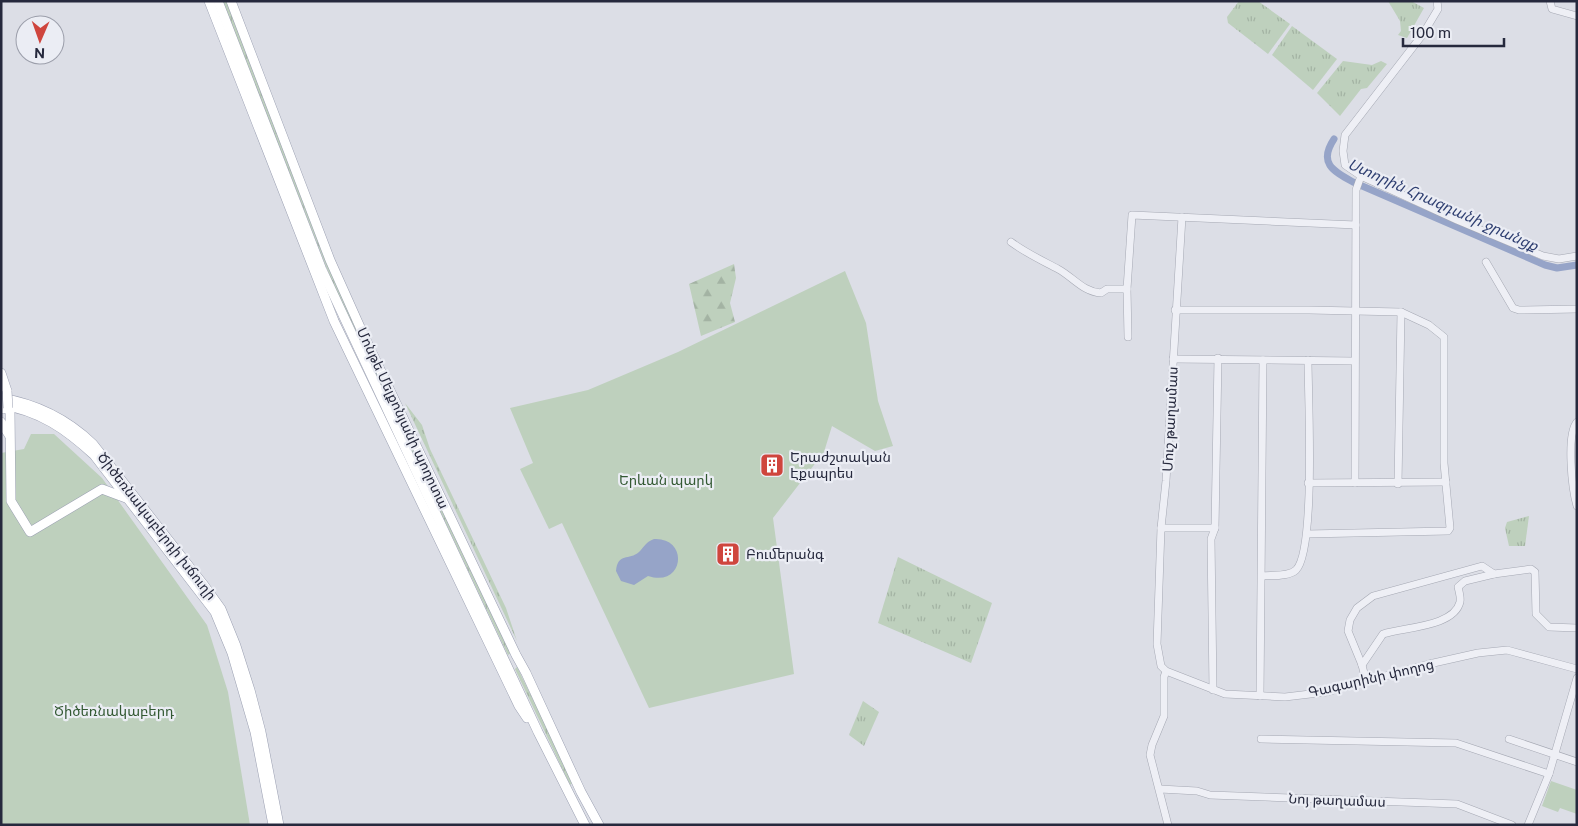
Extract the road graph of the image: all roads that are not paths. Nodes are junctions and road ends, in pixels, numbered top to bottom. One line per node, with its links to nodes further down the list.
1 (209, 1): 51 (main road)
2 (218, 1): 43 (main road, Մոնթե Մելքոնյանի պողոտա)
3 (231, 1): 42 (main road, Մոնթե Մելքոնյանի պողոտա)
4 (1437, 1): 7 (street)
5 (1550, 3): 6 (street)
6 (1577, 16)
7 (1362, 176): 9 (street); 11 (street)
8 (1182, 217): 9 (street); 13 (street); 15 (street, Մուշ թաղամաս)
9 (1356, 225): 16 (street)
10 (1011, 242): 13 (street)
11 (1577, 256)
12 (1486, 262): 14 (street)
13 (1127, 290): 18 (street)
14 (1577, 308)
15 (1175, 310): 16 (street); 20 (street, Մուշ թաղամաս)
16 (1355, 310): 17 (street); 23 (street)
17 (1401, 312): 30 (street); 33 (street)
18 (1128, 337)
19 (1218, 358): 20 (street); 21 (street); 37 (street)
20 (1173, 359): 36 (street, Մուշ թաղամաս)
21 (1263, 360): 22 (street); 40 (street)
22 (1308, 360): 23 (street); 31 (street)
23 (1354, 361): 32 (street)
24 (1, 373): 25 (main road)
25 (4, 395): 26 (main road, bridge); 61 (main road, Ծիծեռնակաբերդի խճուղի)
26 (5, 408): 29 (main road); 34 (main road, Ծիծեռնակաբերդի խճուղի)
27 (1, 422): 29 (main road)
28 (1577, 422): 35 (street)
29 (11, 440): 34 (main road)
30 (1446, 482): 33 (street); 38 (street)
31 (1308, 483): 32 (street); 38 (street)
32 (1355, 483): 33 (street)
33 (1398, 484)
34 (128, 499): 60 (main road, Ծիծեռնակաբերդի խճուղի)
35 (1577, 506)
36 (1161, 528): 37 (street); 46 (street, Մուշ թաղամաս)
37 (1215, 528): 49 (street)
38 (1307, 534): 40 (street)
39 (1494, 574): 41 (street); 44 (street); 44 (street)
40 (1262, 576): 50 (street)
41 (1577, 628)
42 (516, 655): 43 (main road); 58 (main road, Մոնթե Մելքոնյանի պողոտա)
43 (504, 660): 51 (main road, Մոնթե Մելքոնյանի պողոտա)
44 (1362, 665): 48 (street)
45 (1577, 669): 48 (street, Գագարինի փողոց)
46 (1166, 671): 49 (street, Գագարինի փողոց); 57 (street)
47 (1577, 678): 54 (street)
48 (1366, 681): 50 (street, Գագարինի փողոց)
49 (1213, 690): 50 (street, Գագարինի փողոց)
50 (1260, 696)
51 (538, 732): 59 (main road, Մոնթե Մելքոնյանի պողոտա)
52 (1261, 739): 56 (street)
53 (1509, 739): 54 (street)
54 (1554, 754): 55 (street); 56 (street)
55 (1577, 762)
56 (1549, 774): 66 (street)
57 (1160, 789): 64 (street); 65 (street, Նոյ թաղամաս)
58 (581, 792): 59 (main road); 63 (main road, Մոնթե Մելքոնյանի պողոտա)
59 (571, 798): 62 (main road, Մոնթե Մելքոնյանի պողոտա)
60 (273, 825)
61 (279, 825)
62 (585, 825)
63 (599, 825)
64 (1168, 825)
65 (1512, 825)
66 (1528, 825)

